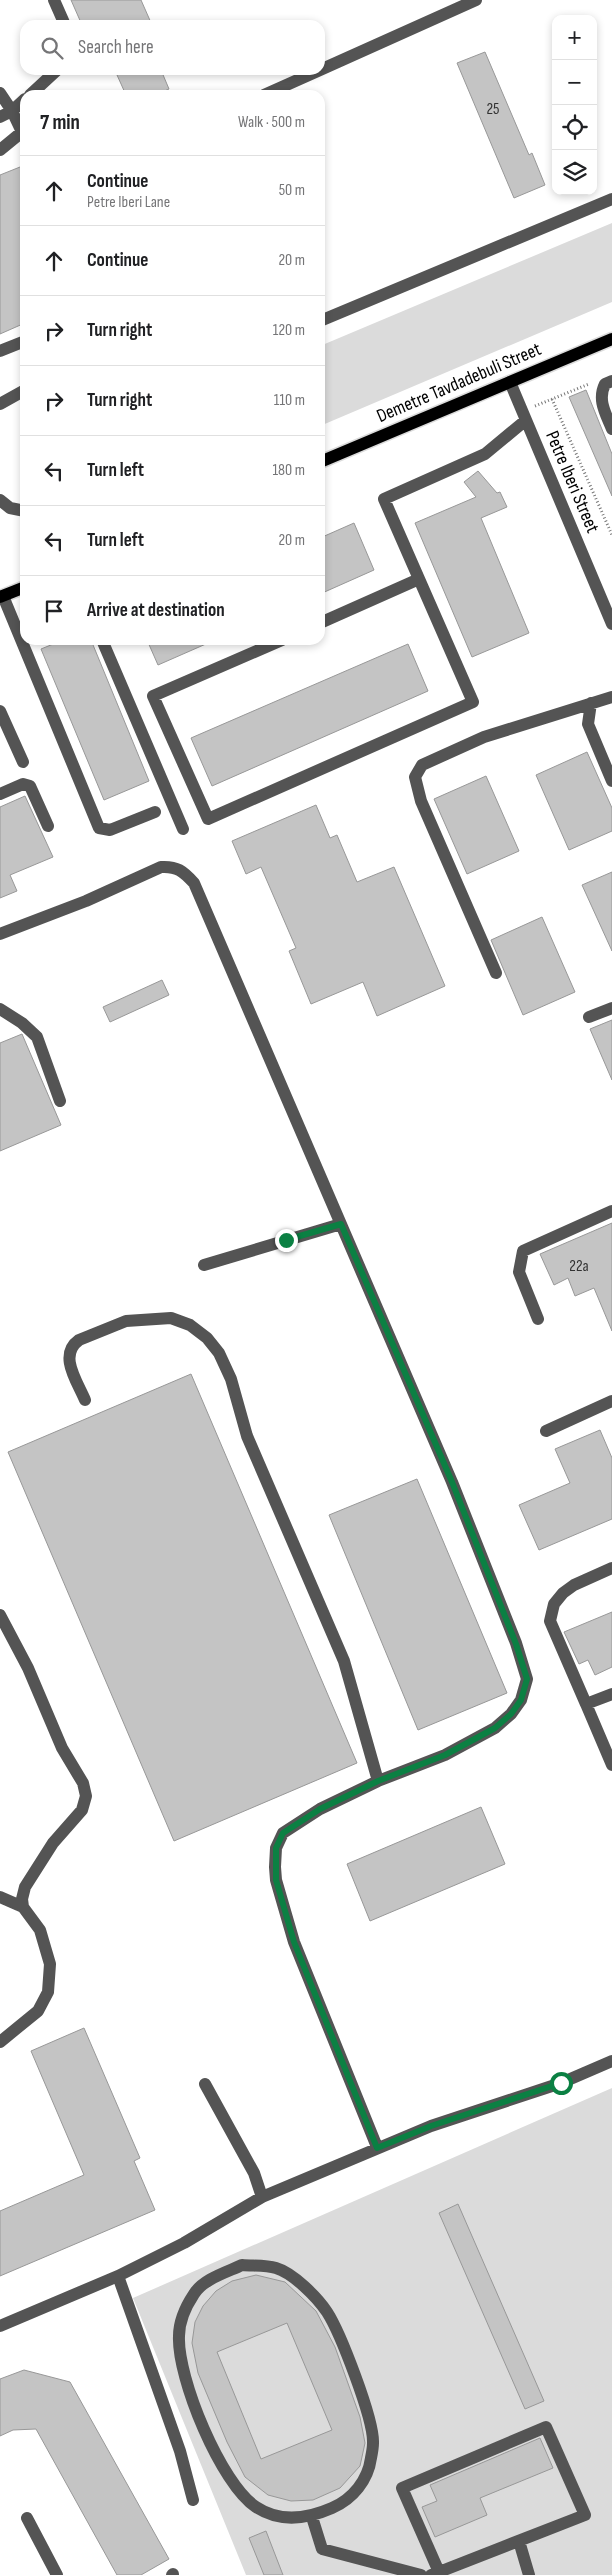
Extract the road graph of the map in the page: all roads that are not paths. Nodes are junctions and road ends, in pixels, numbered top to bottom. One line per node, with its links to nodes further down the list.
1 (54, 0): 3 (street)
2 (476, 0): 4 (street)
3 (63, 20)
4 (325, 68)
5 (52, 75): 7 (street)
6 (309, 75): 8 (street)
7 (35, 90)
8 (275, 90)
9 (0, 93): 11 (street)
10 (20, 104): 11 (street)
11 (12, 111): 12 (street); 13 (street)
12 (0, 117)
13 (20, 125)
14 (20, 135): 15 (street)
15 (0, 150)
16 (612, 199): 17 (street)
17 (325, 319)
18 (612, 339): 22 (main road, Demetre Tavdadebuli Street)
19 (20, 343): 20 (street)
20 (0, 351)
21 (612, 381): 26 (street)
22 (510, 382): 25 (street, Petre Iberi Street); 27 (main road, Demetre Tavdadebuli Street)
23 (20, 393): 24 (street)
24 (0, 404)
25 (524, 416): 30 (street); 34 (street, Petre Iberi Street)
26 (612, 429)
27 (325, 460)
28 (0, 500): 29 (street)
29 (20, 510)
30 (419, 579): 33 (street); 38 (street)
31 (20, 589): 32 (main road)
32 (2, 597): 35 (street)
33 (325, 621)
34 (612, 624)
35 (20, 640)
36 (22, 645): 45 (street)
37 (104, 645): 47 (street)
38 (271, 645)
39 (612, 697): 40 (street)
40 (592, 703): 43 (street); 49 (street)
41 (0, 711): 42 (street)
42 (23, 762)
43 (612, 781)
44 (0, 794): 46 (street)
45 (155, 812)
46 (48, 826)
47 (183, 828)
48 (0, 934): 55 (street)
49 (496, 973)
50 (612, 1008): 52 (street)
51 (0, 1009): 53 (street)
52 (589, 1017)
53 (60, 1101)
54 (612, 1211): 57 (street)
55 (341, 1224): 56 (street); 66 (street)
56 (204, 1265)
57 (538, 1319)
58 (85, 1400): 66 (street)
59 (612, 1401): 60 (street)
60 (546, 1431)
61 (612, 1568): 64 (street)
62 (0, 1615): 68 (street)
63 (612, 1694): 64 (street)
64 (586, 1704): 65 (street)
65 (612, 1765)
66 (378, 1781): 72 (street)
67 (0, 1897): 68 (street)
68 (23, 1907): 69 (street)
69 (0, 2042)
70 (612, 2061): 72 (street)
71 (205, 2084): 73 (street)
72 (377, 2148): 73 (street)
73 (262, 2196): 74 (street)
74 (118, 2276): 75 (street); 76 (street)
75 (0, 2326)
76 (193, 2500)
77 (312, 2517): 77 (street); 82 (street)
78 (28, 2518): 81 (street)
79 (519, 2541): 80 (street); 80 (street); 83 (street)
80 (435, 2574)
81 (57, 2575)
82 (421, 2575)
83 (530, 2575)

